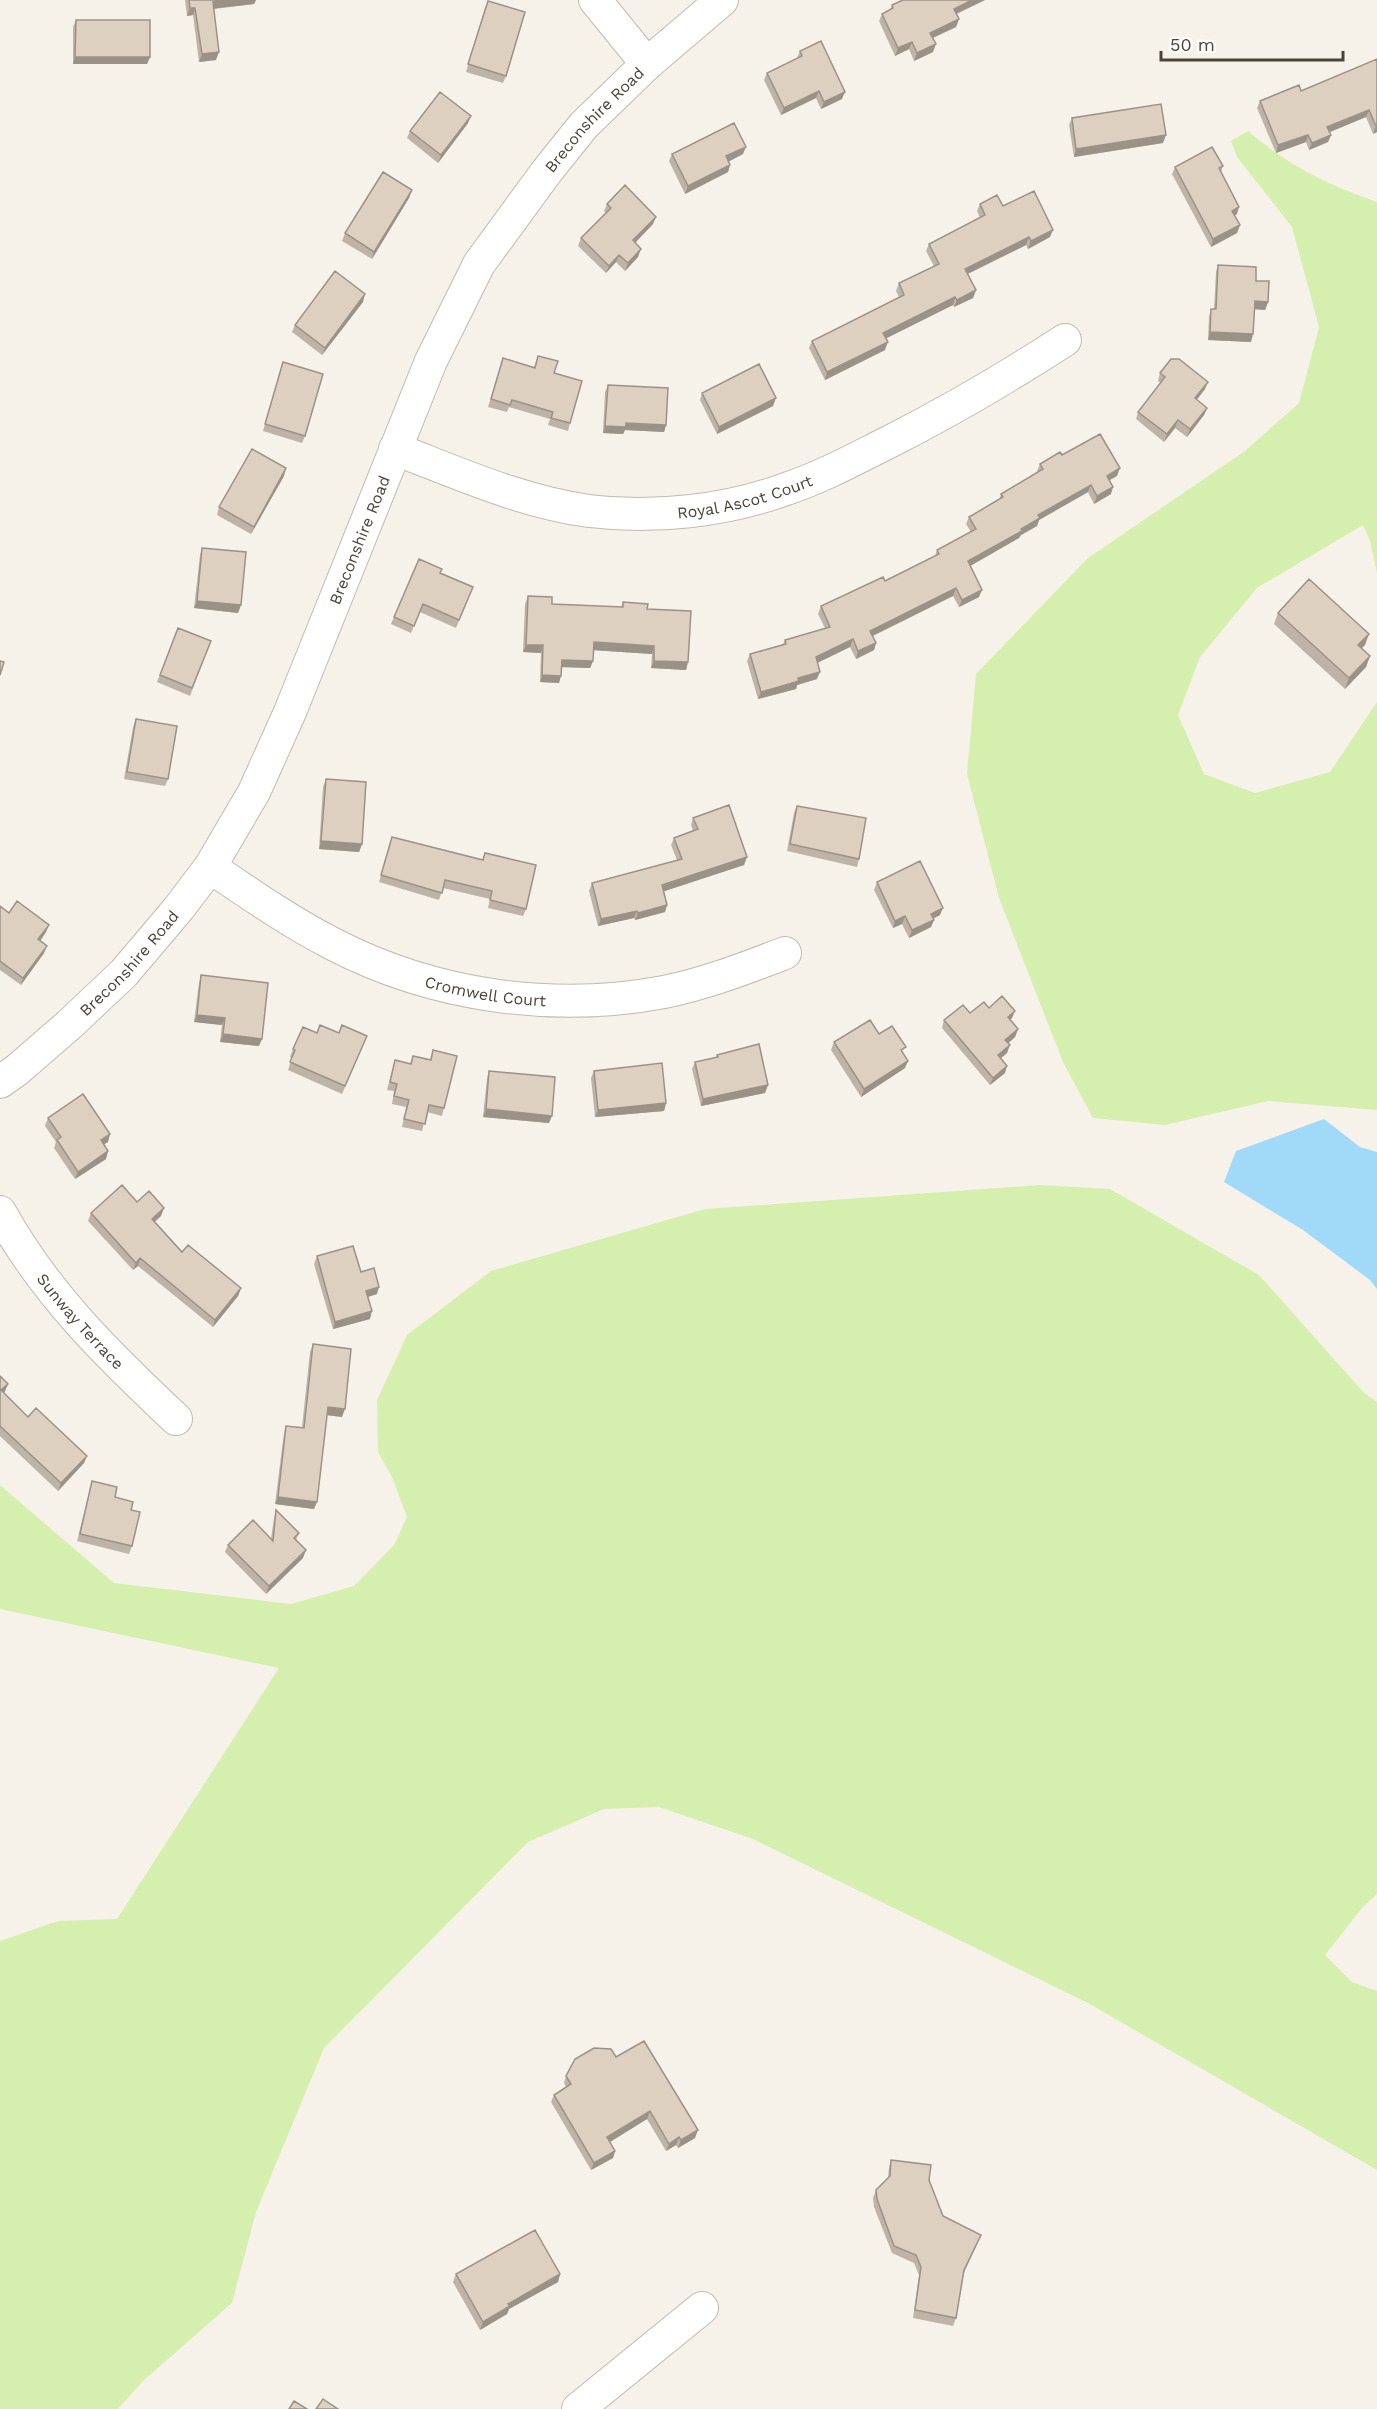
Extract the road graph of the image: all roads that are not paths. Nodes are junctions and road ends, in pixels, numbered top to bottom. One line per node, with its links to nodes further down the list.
1 (595, 0): 3 (street)
2 (722, 0): 3 (street, Breconshire Road)
3 (647, 64): 5 (street, Breconshire Road)
4 (1065, 340): 5 (street, Royal Ascot Court)
5 (395, 449): 6 (street, Breconshire Road)
6 (210, 867): 7 (street, Cromwell Court); 8 (street, Breconshire Road)
7 (785, 953)
8 (0, 1082)
9 (0, 1212): 10 (street, Sunway Terrace)
10 (176, 1419)
11 (702, 2308): 12 (street)
12 (578, 2409)

